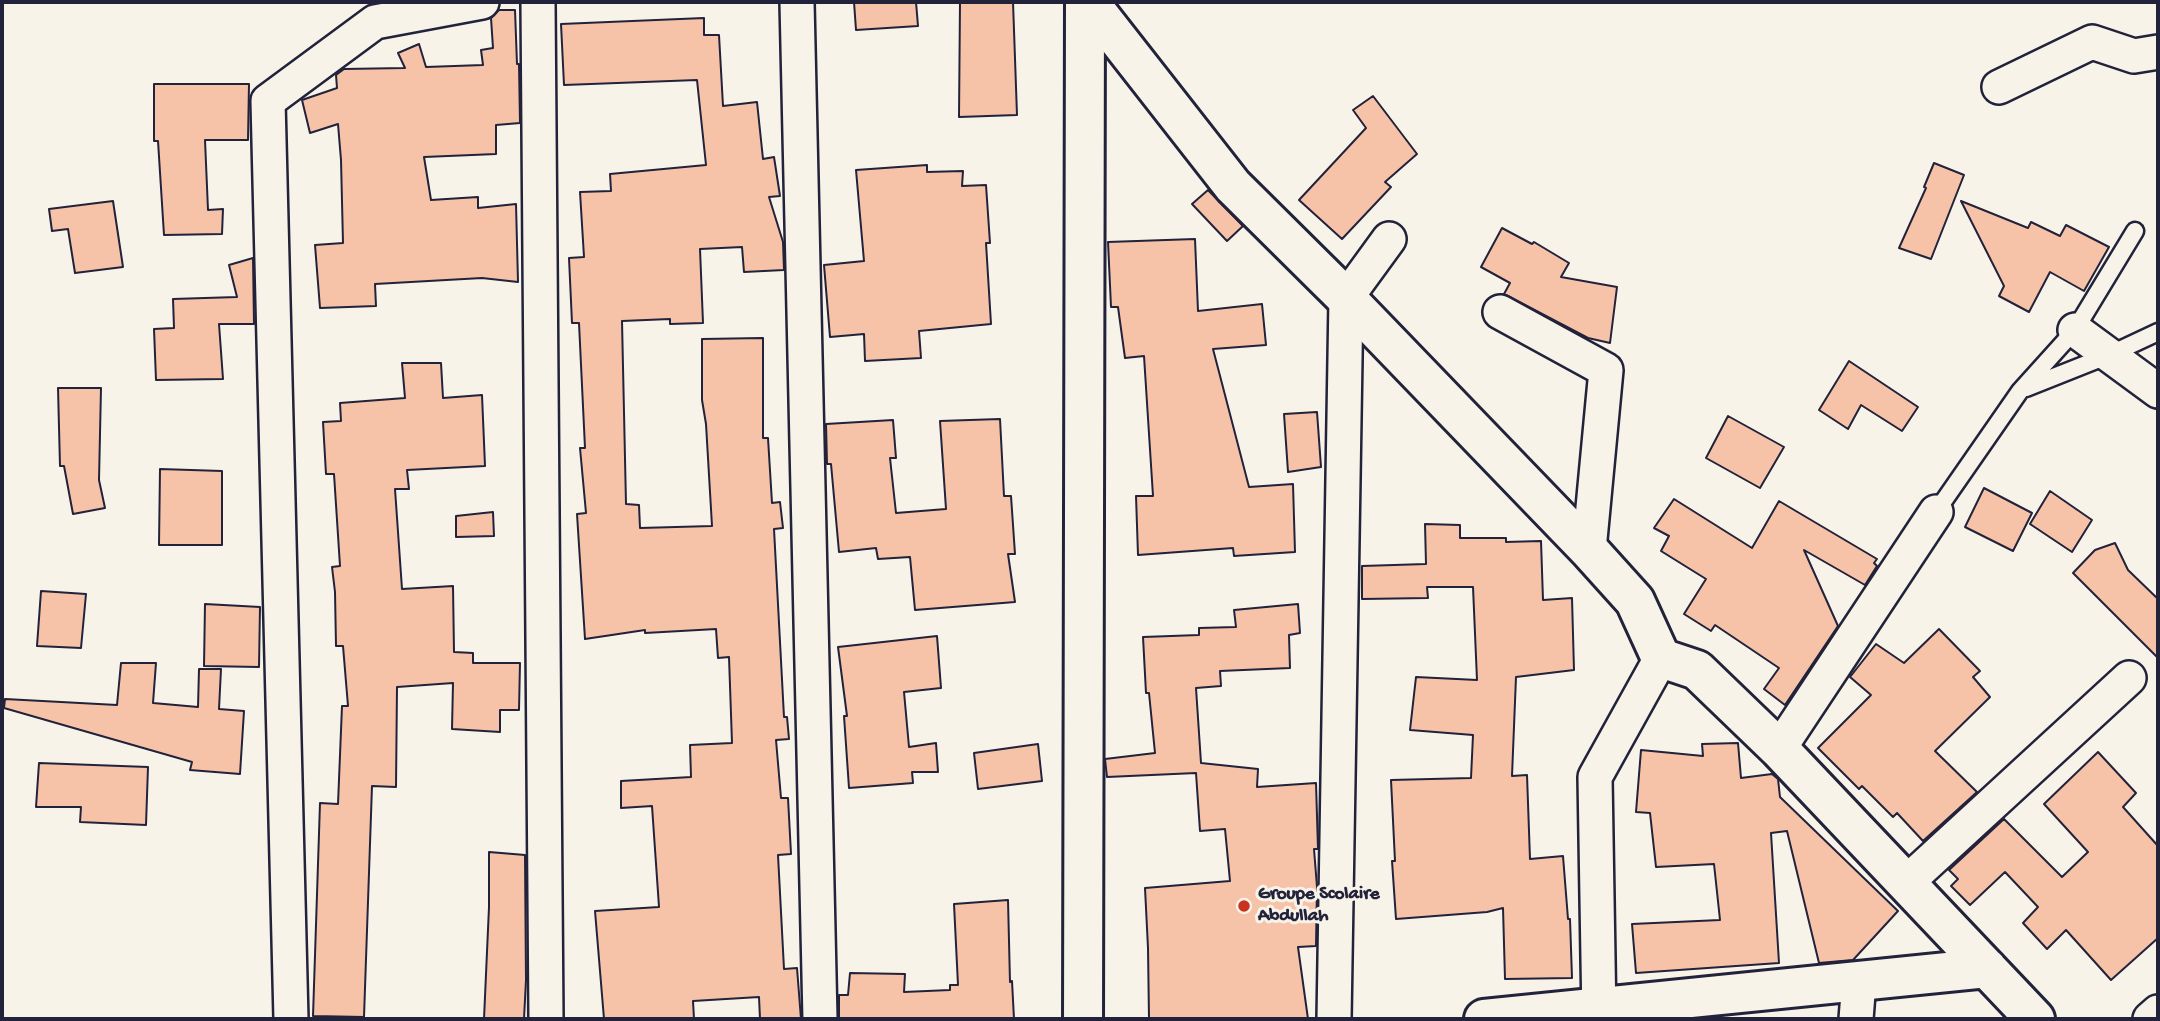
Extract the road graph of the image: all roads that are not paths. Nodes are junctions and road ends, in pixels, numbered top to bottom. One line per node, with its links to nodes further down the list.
1 (482, 2): 26 (street)
2 (538, 2): 27 (street)
3 (797, 2): 28 (street)
4 (1087, 2): 9 (street); 29 (street)
5 (2158, 52): 6 (street)
6 (1998, 87)
7 (2135, 231): 11 (lane)
8 (1389, 239): 9 (street)
9 (1346, 298): 17 (street); 30 (street)
10 (1500, 312): 17 (street)
11 (2075, 330): 13 (street); 14 (lane)
12 (2158, 331): 13 (lane)
13 (2109, 355): 14 (lane); 15 (street)
14 (2020, 391): 16 (lane)
15 (2158, 391)
16 (1936, 512): 20 (street)
17 (1589, 550): 18 (street)
18 (1661, 658): 20 (street); 25 (street)
19 (2129, 678): 21 (street)
20 (1779, 750): 21 (street)
21 (1906, 883): 22 (street)
22 (1987, 968): 23 (street); 33 (street)
23 (1860, 981): 25 (street); 32 (street)
24 (2158, 1012): 34 (street)
25 (1599, 1013): 31 (street)
26 (291, 1019)
27 (546, 1019)
28 (820, 1019)
29 (1083, 1019)
30 (1334, 1019)
31 (1484, 1019)
32 (1856, 1019)
33 (2035, 1019)
34 (2150, 1019)

